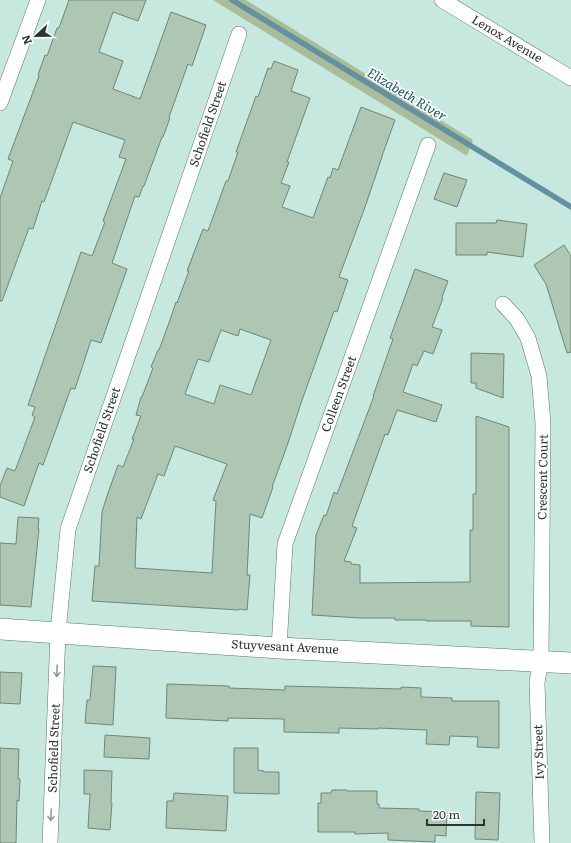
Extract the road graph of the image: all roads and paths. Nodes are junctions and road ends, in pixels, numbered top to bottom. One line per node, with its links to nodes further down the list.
1 (38, 0): 5 (street)
2 (449, 2): 4 (street, Lenox Avenue)
3 (239, 34): 9 (street, Schofield Street)
4 (571, 78)
5 (0, 103)
6 (428, 146): 10 (street, Colleen Street)
7 (502, 304): 11 (street, Crescent Court)
8 (0, 628): 9 (main road, Stuyvesant Avenue)
9 (58, 632): 10 (main road, Stuyvesant Avenue); 13 (street, Schofield Street, one-way to 13)
10 (279, 648): 11 (main road, Stuyvesant Avenue)
11 (541, 661): 12 (main road, Stuyvesant Avenue); 14 (street, Ivy Street)
12 (571, 663)
13 (50, 843)
14 (542, 843)

